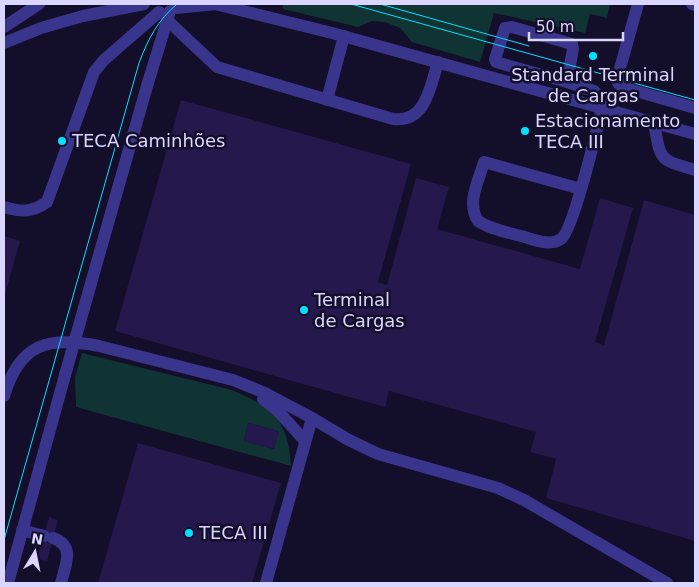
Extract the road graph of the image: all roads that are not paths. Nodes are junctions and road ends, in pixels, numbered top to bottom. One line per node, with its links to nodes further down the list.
1 (40, 4): 6 (street)
2 (144, 4): 5 (street); 8 (street)
3 (216, 4): 5 (street); 7 (street)
4 (638, 4): 14 (street)
5 (171, 11): 13 (street); 20 (street); 25 (street, bridge)
6 (4, 27)
7 (344, 36): 9 (street); 13 (street)
8 (4, 43)
9 (438, 62): 11 (street); 13 (street)
10 (502, 64): 11 (street); 12 (street); 12 (street)
11 (494, 78): 15 (street)
12 (567, 82): 15 (street)
13 (327, 100)
14 (695, 108)
15 (605, 110): 16 (street); 19 (street)
16 (654, 123): 17 (street); 18 (street)
17 (695, 134)
18 (695, 170)
19 (581, 189): 19 (street)
20 (4, 207)
21 (233, 380): 22 (street); 23 (street); 24 (street)
22 (4, 396)
23 (312, 418): 24 (street); 29 (street)
24 (305, 441): 28 (street)
25 (22, 530): 26 (street); 27 (street)
26 (8, 583)
27 (61, 583)
28 (266, 583)
29 (667, 583)

